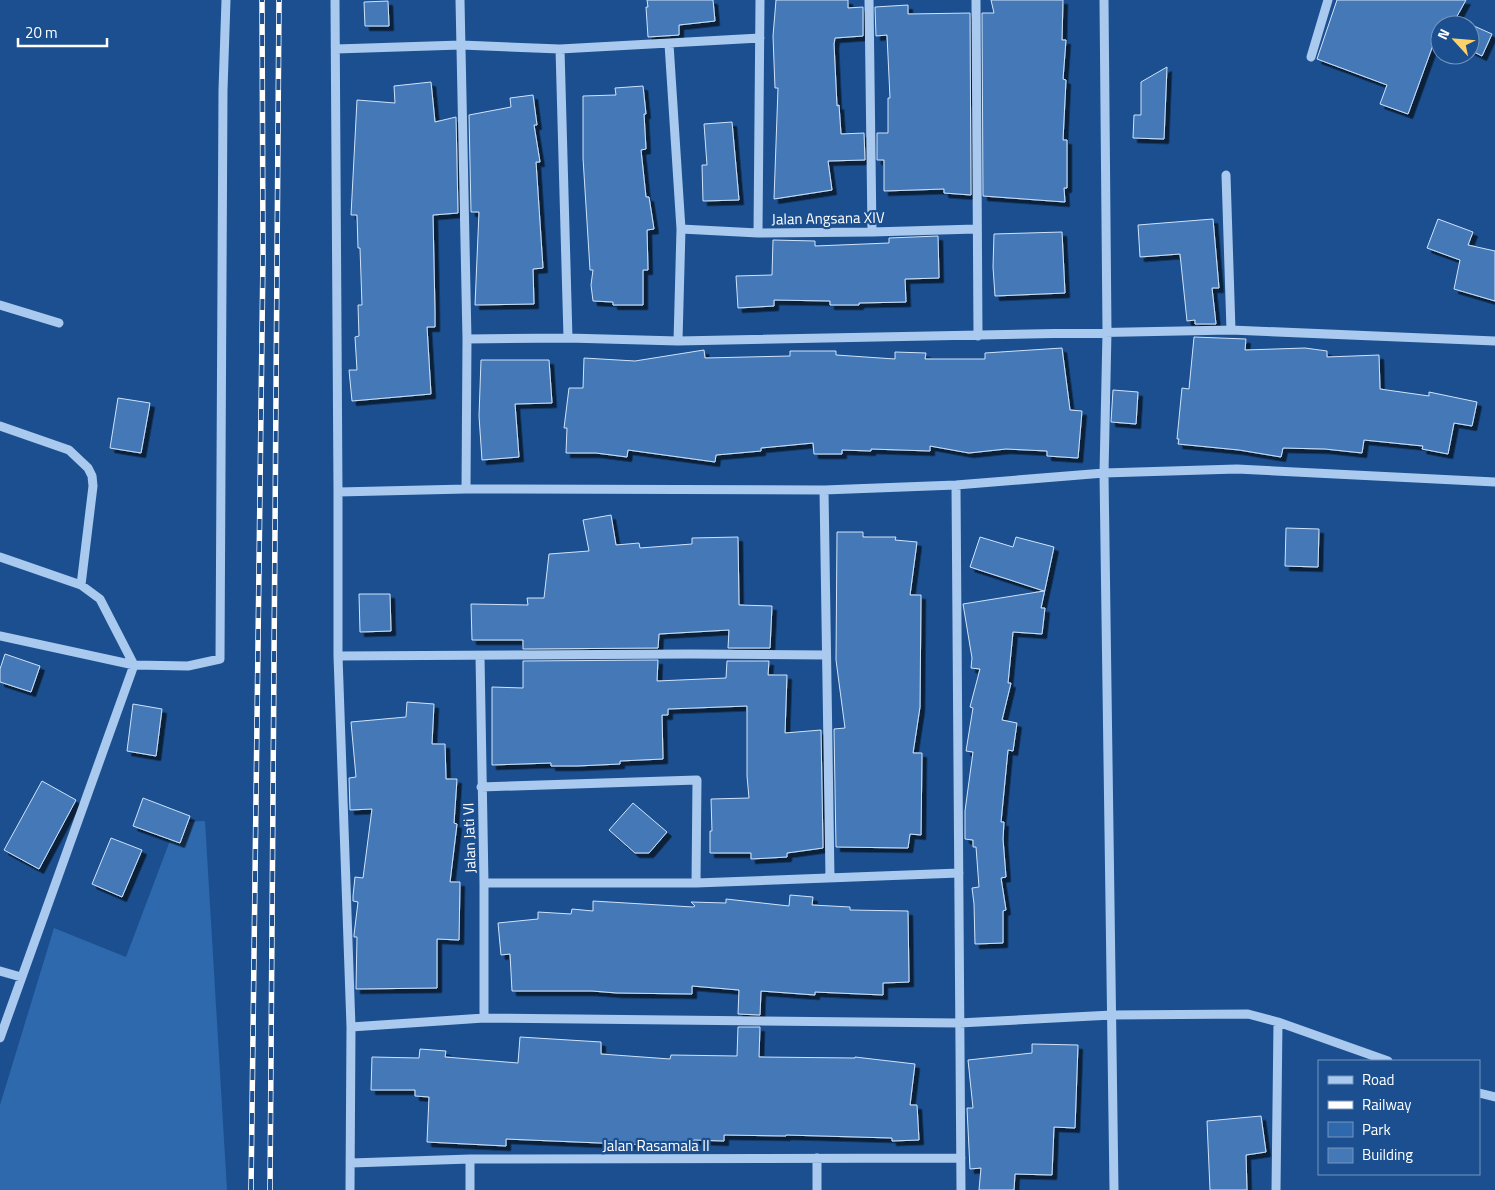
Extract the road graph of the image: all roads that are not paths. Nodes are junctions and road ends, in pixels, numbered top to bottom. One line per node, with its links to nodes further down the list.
1 (226, 0): 42 (street)
2 (335, 0): 12 (street)
3 (460, 0): 11 (street)
4 (760, 0): 9 (street)
5 (869, 0): 18 (street)
6 (976, 0): 17 (street)
7 (1104, 0): 23 (street)
8 (1328, 0): 14 (street)
9 (760, 38): 10 (street); 19 (street)
10 (669, 44): 13 (street); 16 (street)
11 (461, 45): 12 (street); 13 (street); 26 (street)
12 (336, 49): 35 (street)
13 (560, 50): 25 (street)
14 (1310, 57)
15 (1226, 176): 22 (street)
16 (681, 229): 19 (street, Jalan Angsana XIV); 27 (street)
17 (976, 229): 18 (street, Jalan Angsana XIV); 24 (street)
18 (872, 232): 19 (street, Jalan Angsana XIV)
19 (758, 233)
20 (0, 305): 21 (street)
21 (59, 323)
22 (1231, 330): 23 (street); 28 (street)
23 (1107, 332): 24 (street); 30 (street)
24 (978, 336): 27 (street)
25 (568, 338): 26 (street); 27 (street)
26 (467, 339): 33 (street)
27 (678, 341)
28 (1495, 342)
29 (0, 426): 37 (street)
30 (1104, 474): 31 (street); 32 (street); 50 (street)
31 (1495, 482)
32 (956, 485): 34 (street); 44 (street)
33 (466, 489): 34 (street); 35 (street)
34 (824, 490): 39 (street)
35 (338, 492): 40 (street)
36 (0, 557): 37 (street)
37 (81, 585): 42 (street)
38 (0, 636): 42 (street)
39 (826, 655): 41 (street); 45 (street)
40 (338, 656): 41 (street); 54 (street)
41 (480, 656): 43 (street, Jalan Jati VI)
42 (134, 665): 49 (street)
43 (481, 787): 46 (street, Jalan Jati VI); 47 (street)
44 (959, 873): 45 (street); 53 (street)
45 (830, 878): 47 (street)
46 (484, 883): 47 (street); 51 (street, Jalan Jati VI)
47 (696, 883)
48 (0, 970): 49 (street)
49 (21, 977): 55 (street)
50 (1112, 1015): 52 (street); 53 (street); 67 (street)
51 (484, 1018): 53 (street); 54 (street)
52 (1278, 1022): 56 (street); 68 (street)
53 (958, 1023): 60 (street)
54 (351, 1027): 62 (street)
55 (0, 1038)
56 (1385, 1060)
57 (1480, 1093): 58 (street)
58 (1495, 1098)
59 (816, 1158): 60 (street, Jalan Rasamala II); 61 (street, Jalan Rasamala II); 65 (street)
60 (961, 1158): 66 (street)
61 (470, 1159): 62 (street, Jalan Rasamala II); 64 (street)
62 (351, 1163): 63 (street)
63 (350, 1190)
64 (470, 1190)
65 (817, 1190)
66 (961, 1190)
67 (1114, 1190)
68 (1276, 1190)

